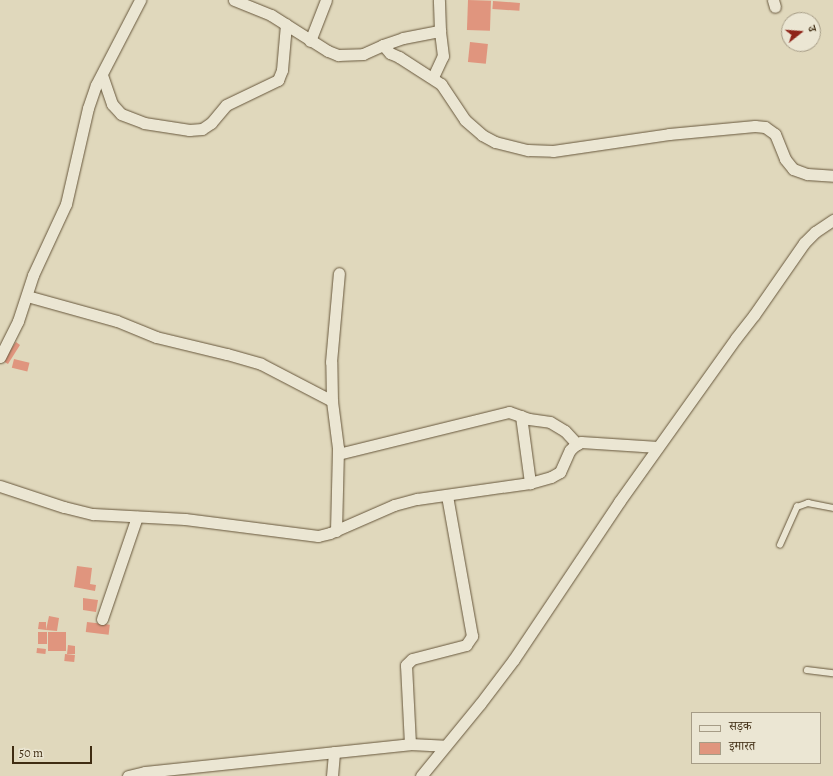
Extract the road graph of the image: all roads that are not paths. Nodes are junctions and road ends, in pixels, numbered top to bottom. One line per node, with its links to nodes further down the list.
1 (140, 0): 9 (street)
2 (234, 0): 5 (street)
3 (326, 0): 7 (street)
4 (439, 0): 6 (street)
5 (286, 24): 7 (street); 9 (street)
6 (440, 31): 8 (street); 10 (street)
7 (310, 41): 8 (street)
8 (383, 45): 10 (street)
9 (102, 75): 14 (street)
10 (433, 77): 11 (street)
11 (833, 176)
12 (833, 220): 19 (street)
13 (339, 273): 16 (street)
14 (27, 296): 15 (street); 16 (street)
15 (0, 357)
16 (332, 401): 20 (street)
17 (521, 416): 18 (street); 20 (street); 21 (street)
18 (577, 444): 19 (street); 21 (street)
19 (658, 447): 32 (street)
20 (338, 454): 26 (street)
21 (530, 483): 23 (street)
22 (0, 486): 25 (street)
23 (447, 495): 26 (street); 31 (street)
24 (833, 508): 27 (lane)
25 (137, 516): 26 (street); 28 (street)
26 (336, 531)
27 (780, 545)
28 (102, 619)
29 (808, 670): 30 (lane)
30 (833, 673)
31 (410, 744): 32 (street); 33 (street)
32 (446, 746): 36 (street)
33 (334, 752): 34 (street); 35 (street)
34 (128, 776)
35 (332, 776)
36 (421, 776)

